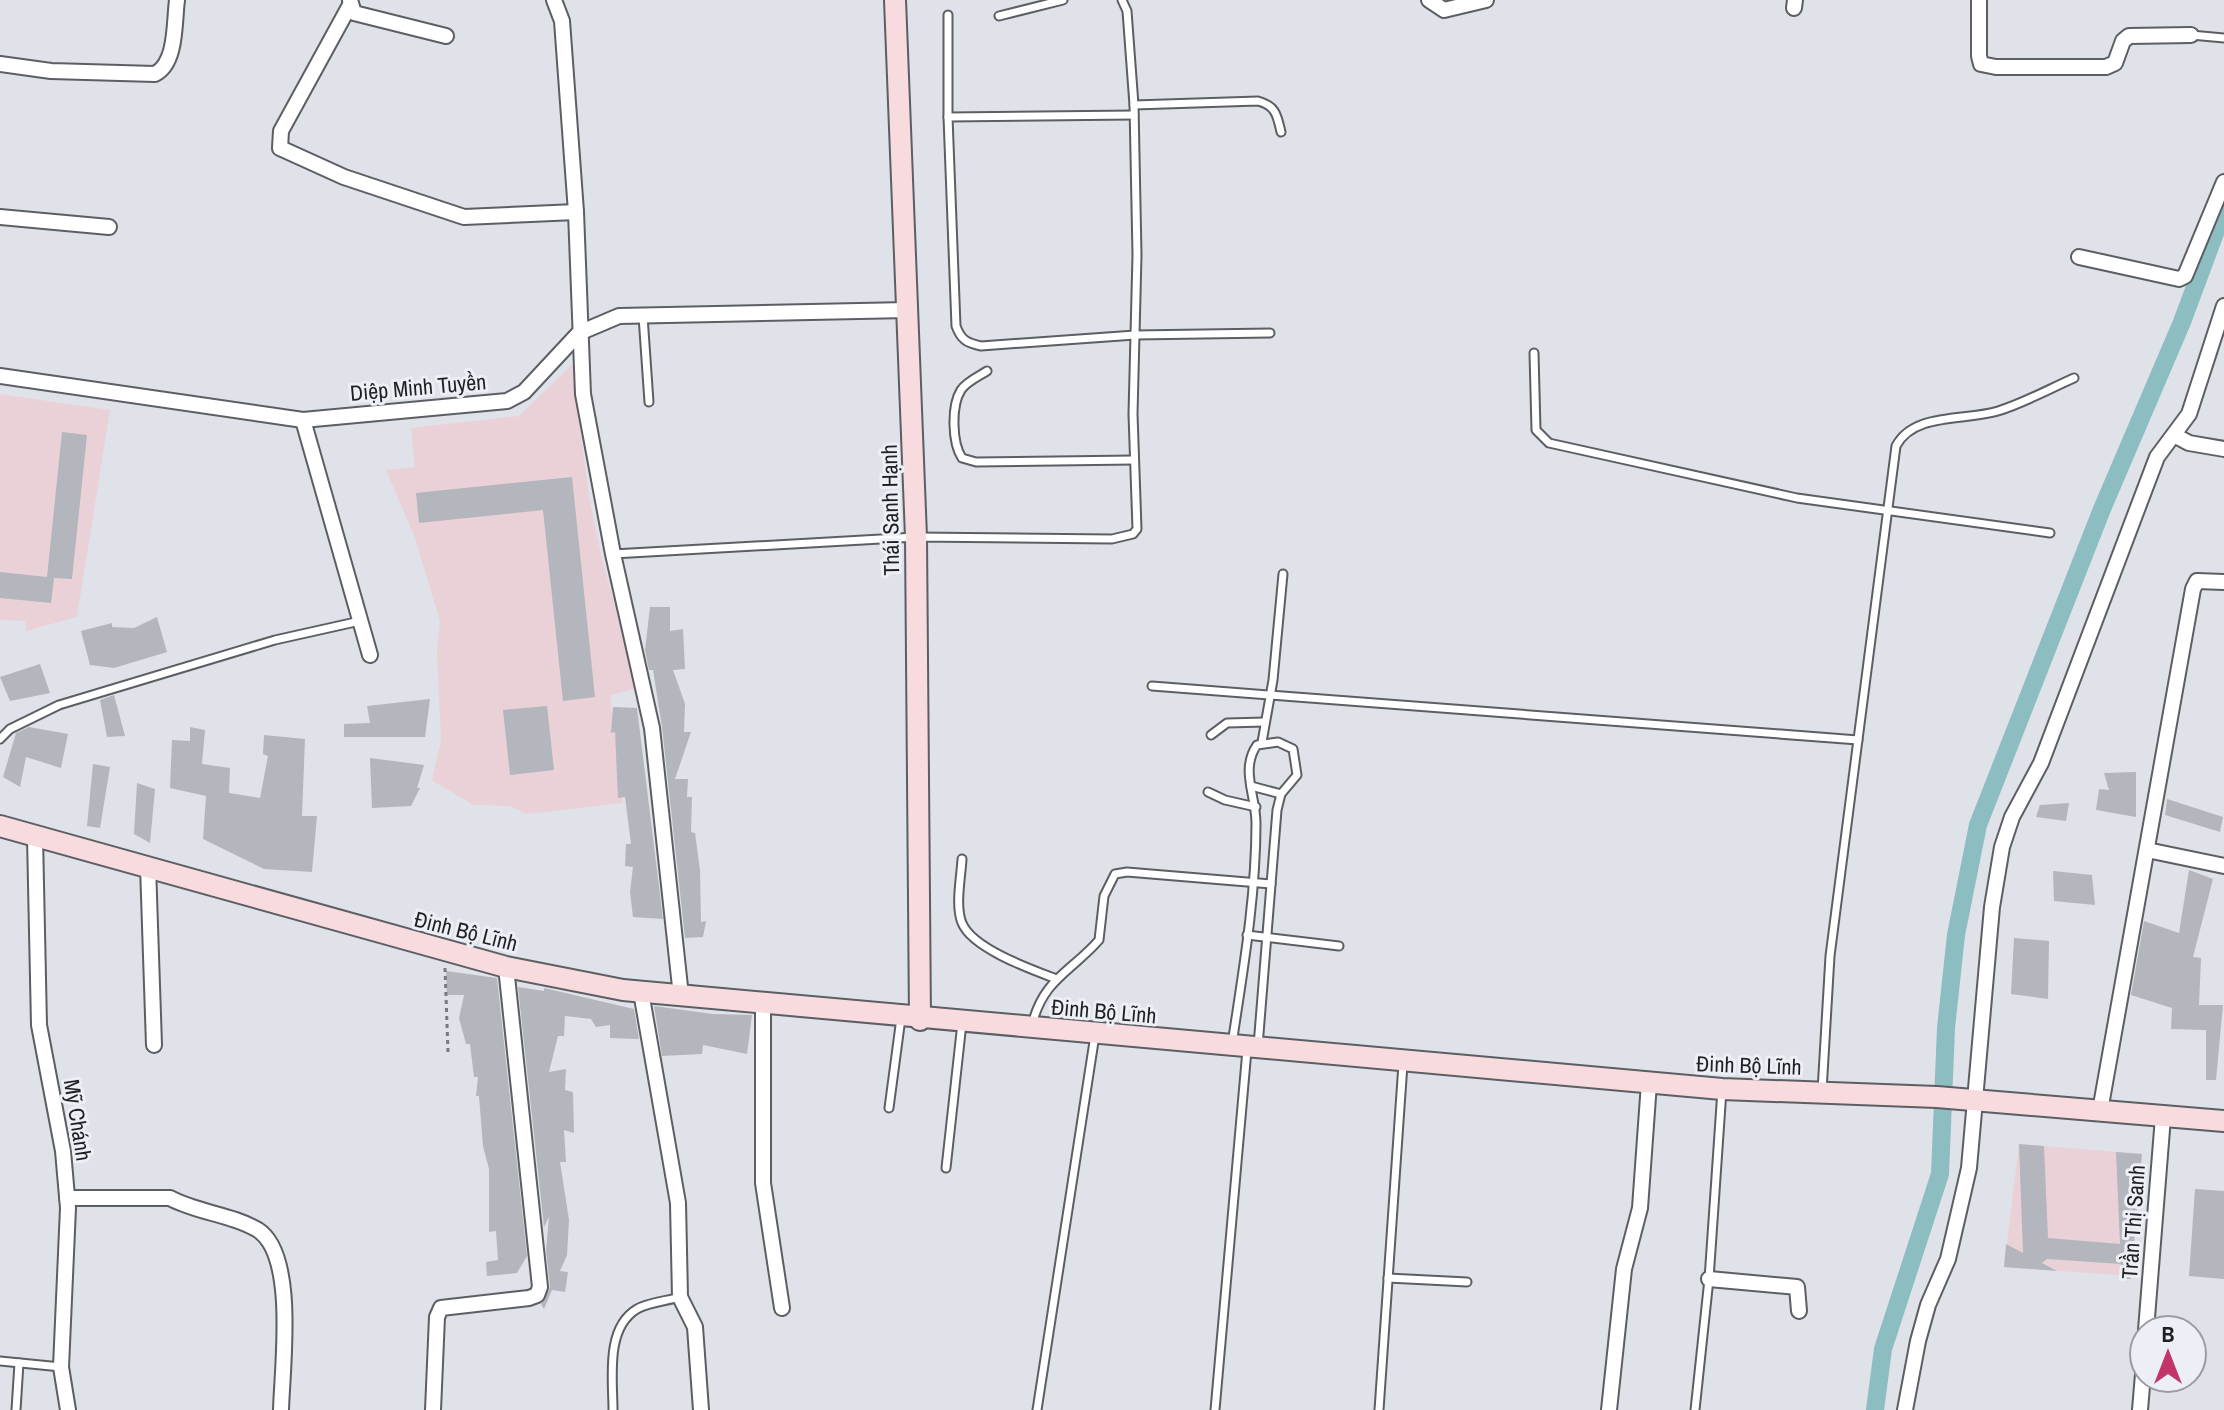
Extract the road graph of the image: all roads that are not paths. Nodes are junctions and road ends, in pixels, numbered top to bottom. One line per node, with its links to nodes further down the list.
1 (177, 0): 15 (street)
2 (554, 0): 21 (street)
3 (895, 0): 25 (main road, Thái Sanh Hạnh)
4 (1063, 0): 11 (lane)
5 (1122, 0): 16 (lane)
6 (1429, 0): 7 (street)
7 (1486, 0)
8 (1979, 0): 12 (street)
9 (350, 2): 13 (street); 21 (street)
10 (948, 15): 18 (lane)
11 (999, 16)
12 (2191, 35): 14 (lane)
13 (446, 36)
14 (2224, 38)
15 (0, 64)
16 (1134, 105): 17 (lane); 19 (lane)
17 (1134, 115): 18 (lane); 30 (lane)
18 (948, 117): 30 (lane)
19 (1281, 132)
20 (2224, 182): 24 (street)
21 (576, 212): 28 (street)
22 (0, 217): 23 (street)
23 (109, 227)
24 (2079, 257)
25 (908, 310): 27 (street, Diệp Minh Tuyền); 42 (main road, Thái Sanh Hạnh)
26 (2223, 312): 37 (street)
27 (643, 314): 28 (street, Diệp Minh Tuyền); 35 (lane)
28 (579, 333): 36 (street, Diệp Minh Tuyền); 43 (street)
29 (1270, 333): 30 (lane)
30 (1135, 335): 39 (lane)
31 (1534, 353): 40 (lane)
32 (987, 371): 39 (lane)
33 (0, 376): 36 (street, Diệp Minh Tuyền)
34 (2074, 378): 40 (lane)
35 (649, 402)
36 (303, 420): 46 (street)
37 (2174, 435): 38 (street); 85 (street)
38 (2224, 449)
39 (1134, 460): 42 (lane)
40 (1888, 507): 41 (lane); 53 (lane)
41 (2050, 533)
42 (916, 537): 43 (lane); 75 (main road, Thái Sanh Hạnh)
43 (613, 554): 73 (street)
44 (1283, 574): 49 (lane)
45 (2224, 582): 61 (street)
46 (361, 621): 47 (street); 52 (lane)
47 (370, 655)
48 (1152, 686): 49 (lane)
49 (1270, 693): 50 (lane); 53 (lane)
50 (1265, 722): 51 (lane); 54 (lane)
51 (1211, 735)
52 (0, 739)
53 (1858, 740): 84 (lane)
54 (1262, 742): 55 (lane); 57 (lane)
55 (1251, 786): 57 (lane); 58 (lane)
56 (1208, 792): 58 (lane)
57 (1281, 794): 66 (lane)
58 (1256, 807): 65 (lane)
59 (0, 826): 60 (main road, Đinh Bộ Lĩnh)
60 (35, 837): 63 (main road, Đinh Bộ Lĩnh); 91 (street, Mỹ Chánh)
61 (2147, 850): 64 (street); 87 (street)
62 (962, 859): 71 (lane)
63 (148, 866): 70 (main road, Đinh Bộ Lĩnh); 79 (street)
64 (2224, 866)
65 (1253, 882): 66 (lane); 67 (lane); 71 (lane)
66 (1271, 884): 68 (lane)
67 (1247, 935): 68 (lane); 80 (lane)
68 (1267, 936): 69 (lane); 80 (lane)
69 (1339, 946)
70 (506, 967): 72 (main road, Đinh Bộ Lĩnh); 105 (street)
71 (1054, 978): 77 (lane)
72 (641, 992): 73 (main road, Đinh Bộ Lĩnh); 95 (street)
73 (681, 996): 74 (main road, Đinh Bộ Lĩnh)
74 (763, 1004): 75 (main road, Đinh Bộ Lĩnh); 96 (street)
75 (910, 1019): 76 (main road, Đinh Bộ Lĩnh); 86 (lane)
76 (962, 1023): 77 (main road, Đinh Bộ Lĩnh); 90 (lane)
77 (1031, 1029): 78 (main road, Đinh Bộ Lĩnh)
78 (1095, 1035): 80 (main road, Đinh Bộ Lĩnh); 108 (lane)
79 (154, 1045)
80 (1246, 1047): 81 (main road, Đinh Bộ Lĩnh); 109 (lane)
81 (1403, 1062): 82 (main road, Đinh Bộ Lĩnh); 92 (lane)
82 (1649, 1083): 83 (main road, Đinh Bộ Lĩnh); 111 (street)
83 (1722, 1089): 84 (main road, Đinh Bộ Lĩnh); 93 (lane)
84 (1822, 1091): 85 (main road, Đinh Bộ Lĩnh)
85 (1970, 1100): 87 (main road, Đinh Bộ Lĩnh); 113 (street)
86 (889, 1108)
87 (2100, 1111): 88 (main road, Đinh Bộ Lĩnh)
88 (2163, 1117): 89 (main road, Đinh Bộ Lĩnh); 98 (street, Trần Thị Sanh)
89 (2224, 1121)
90 (946, 1168)
91 (67, 1198): 101 (street, Mỹ Chánh); 104 (street)
92 (1388, 1278): 94 (lane); 110 (lane)
93 (1709, 1279): 97 (street); 112 (lane)
94 (1467, 1282)
95 (680, 1297): 106 (lane); 107 (street)
96 (782, 1308)
97 (1799, 1311)
98 (2147, 1314)
99 (0, 1361): 100 (lane)
100 (19, 1363): 101 (lane); 102 (lane)
101 (61, 1367): 103 (street, Mỹ Chánh)
102 (16, 1410)
103 (68, 1410)
104 (281, 1410)
105 (433, 1410)
106 (613, 1410)
107 (701, 1410)
108 (1037, 1410)
109 (1215, 1410)
110 (1379, 1410)
111 (1609, 1410)
112 (1695, 1410)
113 (1905, 1410)

